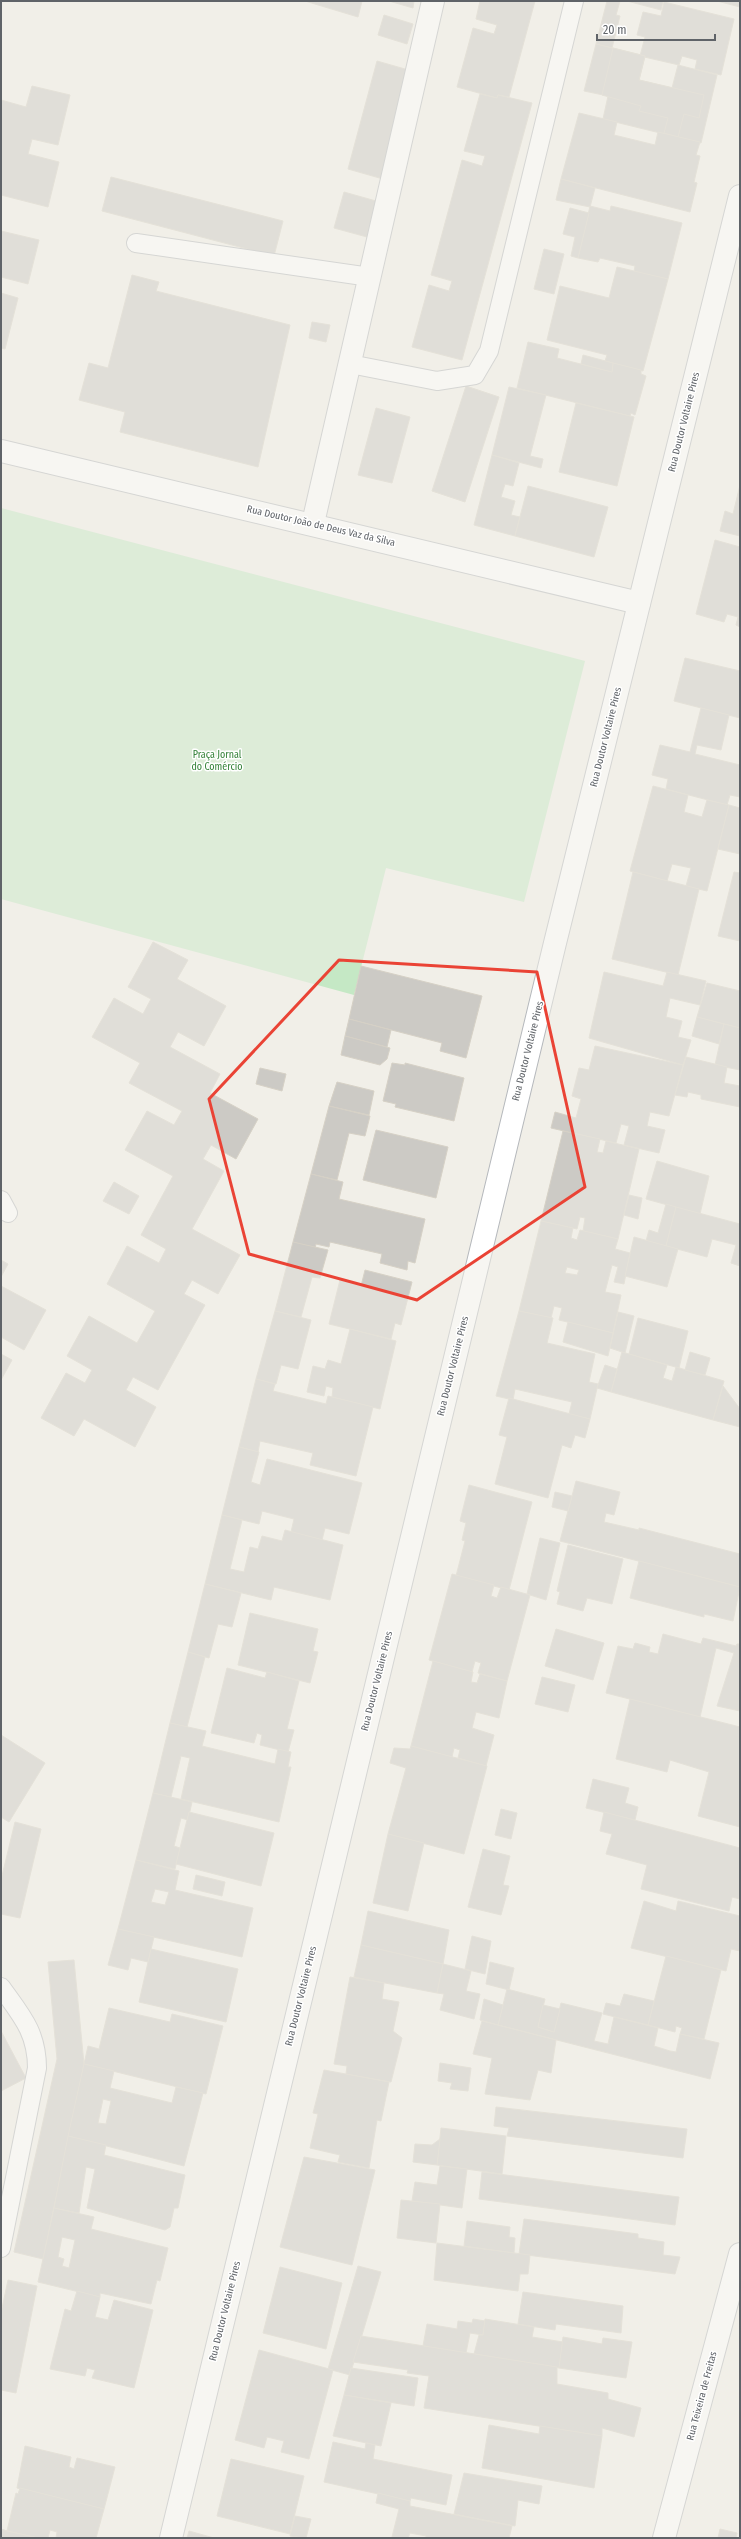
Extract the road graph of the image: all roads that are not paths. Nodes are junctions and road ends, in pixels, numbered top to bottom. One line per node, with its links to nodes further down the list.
1 (433, 1): 5 (street)
2 (574, 1): 6 (lane)
3 (740, 196): 9 (street, Rua Doutor Voltaire Pires)
4 (136, 243): 5 (lane)
5 (370, 277): 6 (street)
6 (350, 364): 8 (street)
7 (1, 451): 8 (street, Rua Doutor João de Deus Vaz da Silva)
8 (313, 523): 9 (street, Rua Doutor João de Deus Vaz da Silva)
9 (639, 603): 13 (street, Rua Doutor Voltaire Pires)
10 (1, 1987): 11 (lane)
11 (1, 2248)
12 (740, 2254): 14 (street, Rua Teixeira de Freitas)
13 (171, 2538)
14 (664, 2538)

